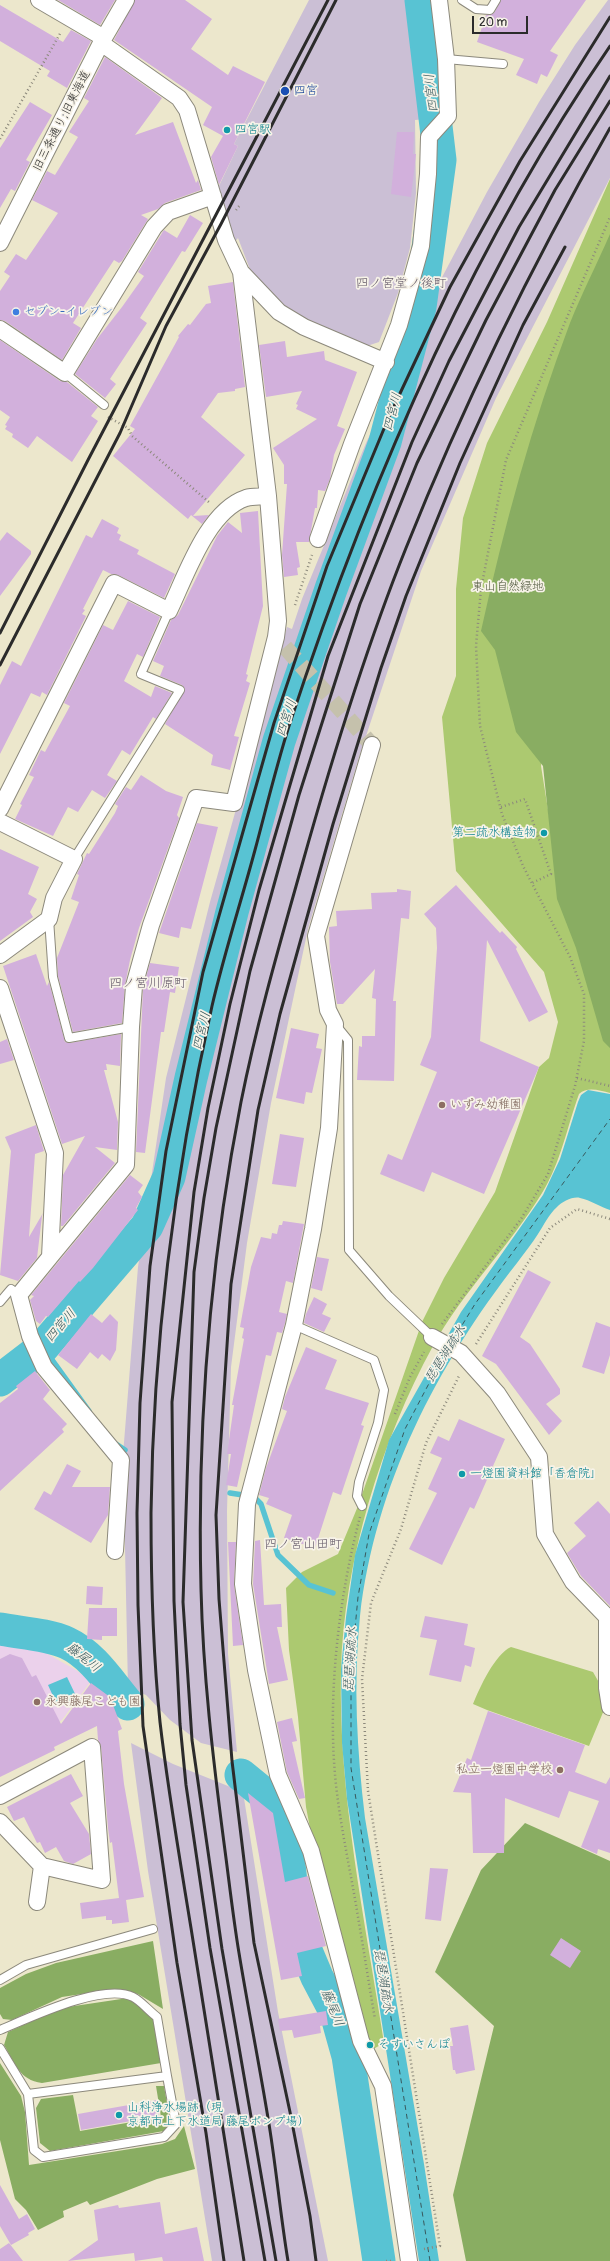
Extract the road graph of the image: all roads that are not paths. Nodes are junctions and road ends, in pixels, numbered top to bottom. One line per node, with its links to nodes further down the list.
1 (40, 0): 6 (street)
2 (126, 0): 6 (street, 旧三条通り;旧東海道)
3 (439, 0): 7 (street)
4 (462, 0): 5 (lane)
5 (496, 0)
6 (103, 40): 9 (street); 10 (street, 旧三条通り;旧東海道)
7 (446, 59): 8 (lane); 13 (street)
8 (503, 64)
9 (213, 196): 11 (street); 14 (street)
10 (0, 243)
11 (241, 272): 13 (street); 16 (street)
12 (0, 329): 14 (street)
13 (386, 362): 17 (street)
14 (65, 373): 15 (lane)
15 (104, 405)
16 (268, 496): 18 (street); 27 (street)
17 (318, 539)
18 (169, 611): 20 (street); 22 (lane)
19 (372, 745): 26 (street)
20 (0, 809)
21 (0, 822): 22 (street)
22 (74, 859): 23 (street)
23 (49, 919): 24 (street); 27 (lane)
24 (0, 955)
25 (0, 988): 28 (street)
26 (335, 1024): 31 (street); 32 (lane)
27 (131, 1027): 28 (street)
28 (50, 1257): 29 (street)
29 (19, 1295): 30 (lane); 34 (street)
30 (0, 1302)
31 (294, 1325): 33 (lane); 47 (street)
32 (434, 1338): 35 (street)
33 (362, 1506)
34 (115, 1551)
35 (609, 1678): 36 (street)
36 (610, 1707)
37 (0, 1796): 39 (street)
38 (0, 1822): 39 (street)
39 (42, 1866): 40 (street)
40 (37, 1902)
41 (153, 1929): 42 (lane)
42 (0, 1980)
43 (0, 2030): 45 (lane)
44 (0, 2048): 46 (lane)
45 (167, 2076): 46 (lane); 46 (lane)
46 (28, 2094)
47 (408, 2261)

